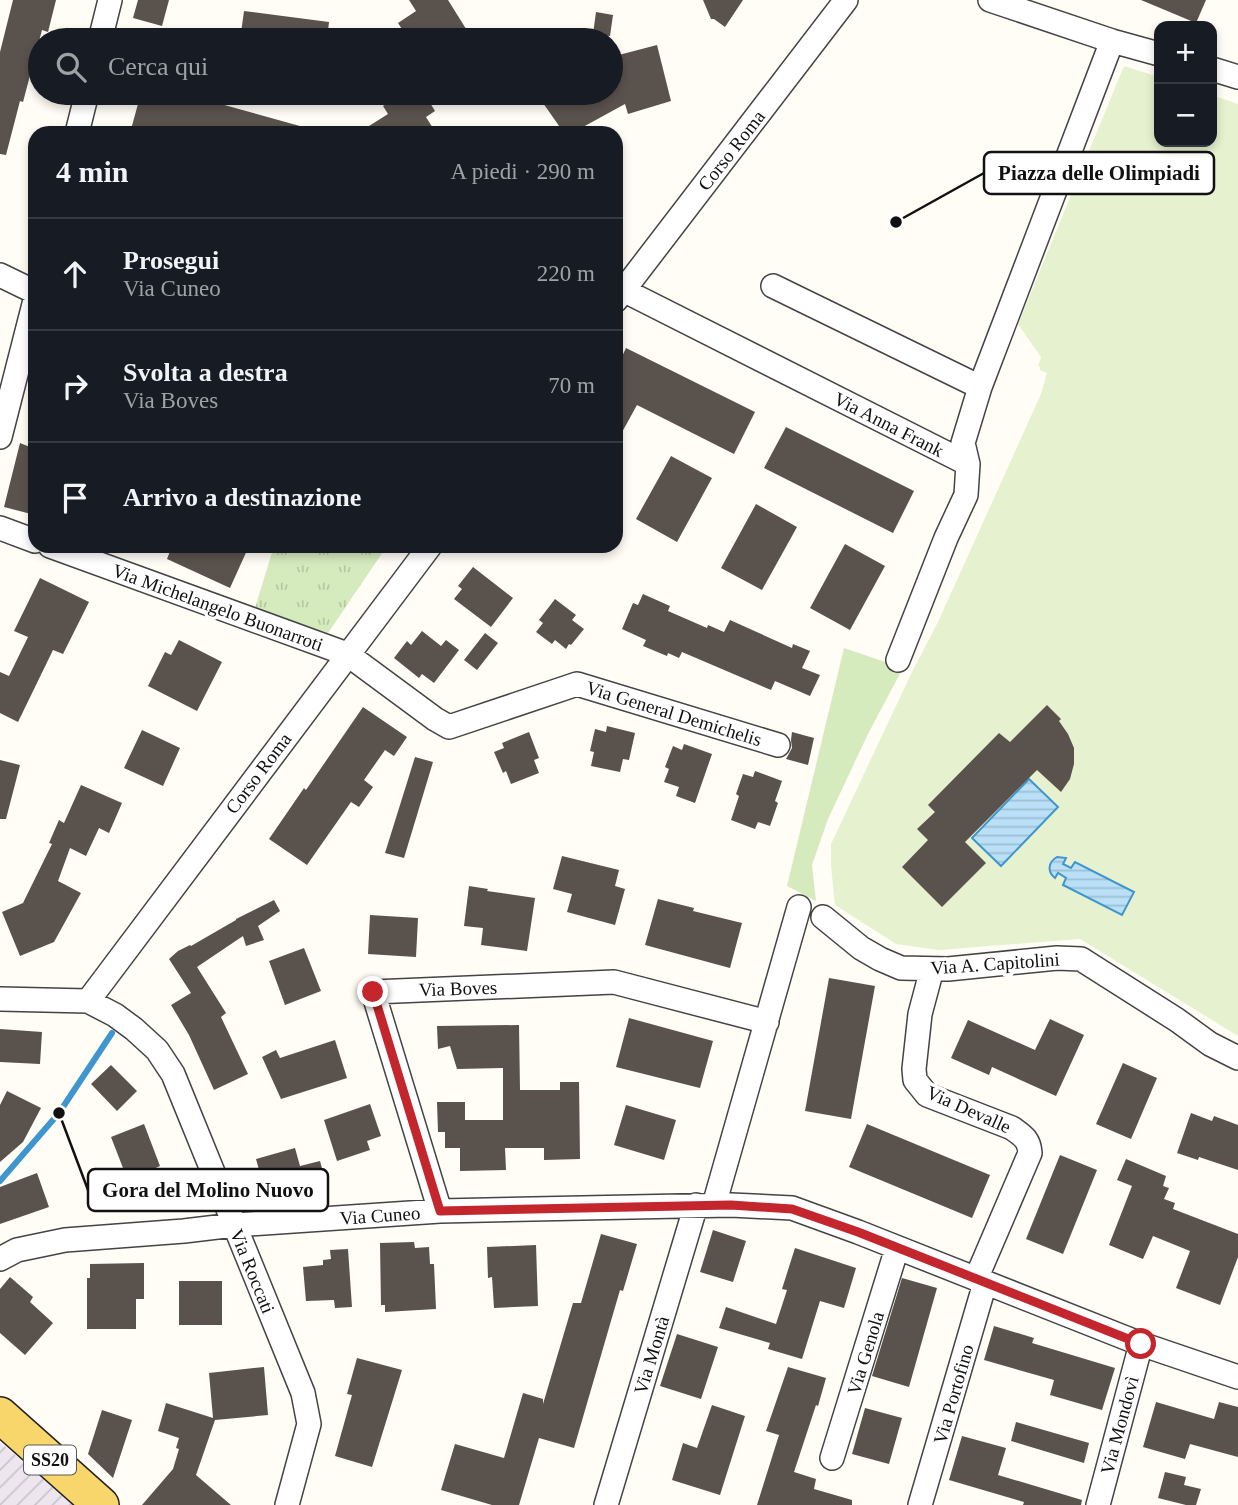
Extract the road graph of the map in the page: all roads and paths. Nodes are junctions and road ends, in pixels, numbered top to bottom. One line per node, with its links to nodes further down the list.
1 (110, 0): 4 (street)
2 (846, 0): 14 (street, Corso Roma)
3 (990, 0): 5 (street)
4 (103, 28)
5 (1112, 41): 6 (street); 17 (street)
6 (1154, 53)
7 (1217, 71): 8 (street)
8 (1238, 77)
9 (84, 105): 10 (street)
10 (79, 126)
11 (0, 275): 13 (street)
12 (773, 286): 17 (street)
13 (28, 289)
14 (623, 291)
15 (623, 296): 19 (street, Via Anna Frank)
16 (28, 359): 18 (street)
17 (980, 387): 19 (street)
18 (0, 437)
19 (968, 464): 25 (street, Via Anna Frank)
20 (0, 528): 21 (street)
21 (28, 538)
22 (69, 553): 24 (street, Via Michelangelo Buonarroti)
23 (425, 553): 24 (street, Corso Roma)
24 (347, 654): 26 (street, Via General Demichelis); 31 (street, Corso Roma)
25 (898, 660)
26 (778, 745)
27 (799, 908): 32 (street, Via Montà)
28 (822, 917): 29 (street, Via A. Capitolini)
29 (932, 969): 33 (street, Via A. Capitolini); 39 (street, Via Devalle)
30 (0, 999): 31 (street, Via Roccati)
31 (88, 1001): 36 (street, Via Roccati)
32 (767, 1022): 34 (street, Via Montà); 35 (street, Via Boves)
33 (1238, 1058)
34 (705, 1205): 35 (street, Via Cuneo); 37 (street, Via Cuneo); 46 (street, Via Montà)
35 (440, 1211): 36 (street, Via Cuneo)
36 (234, 1225): 38 (street, Via Cuneo); 45 (street, Via Roccati)
37 (897, 1248): 39 (street, Via Cuneo); 43 (street, Via Genola)
38 (0, 1259)
39 (980, 1281): 40 (street, Via Cuneo); 47 (street, Via Portofino)
40 (1141, 1344): 41 (street, Via Cuneo); 48 (street, Via Mondovì)
41 (1238, 1377)
42 (0, 1415): 44 (main road, SS20)
43 (832, 1458)
44 (101, 1505)
45 (287, 1505)
46 (606, 1505)
47 (920, 1505)
48 (1098, 1505)

